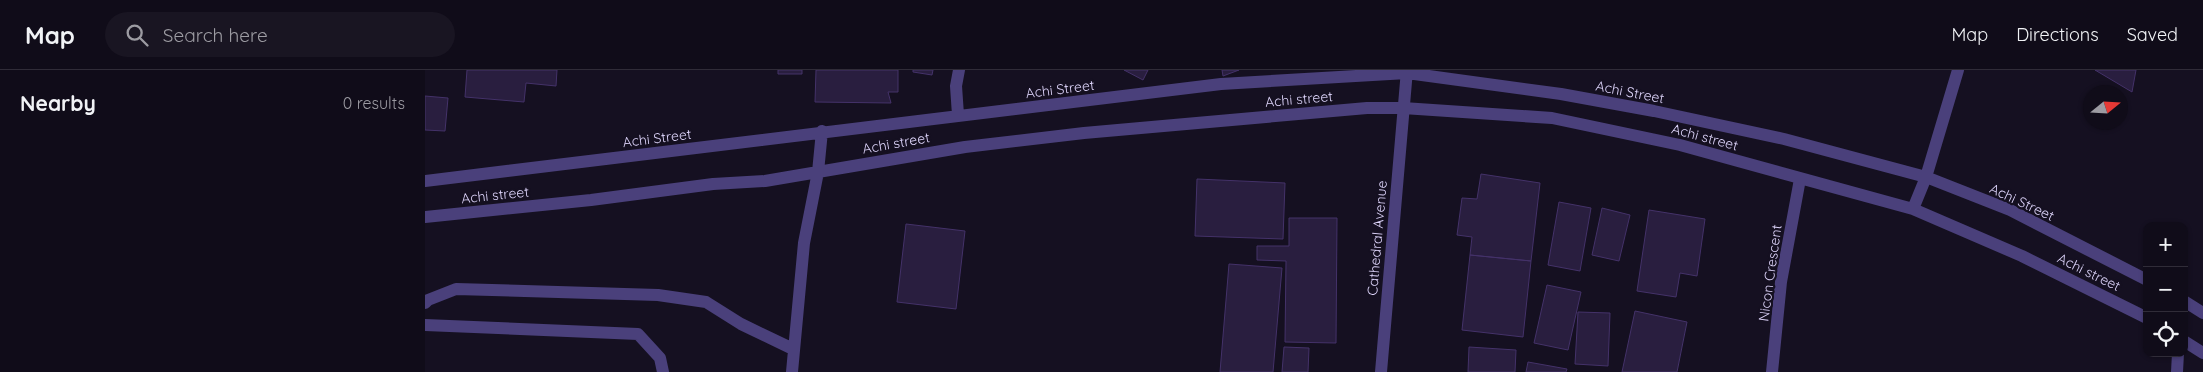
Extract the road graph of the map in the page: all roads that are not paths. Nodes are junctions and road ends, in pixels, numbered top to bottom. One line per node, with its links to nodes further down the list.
1 (959, 70): 5 (street)
2 (1958, 70): 8 (street)
3 (1407, 72): 4 (street, Cathedral Avenue); 5 (street, Achi Street); 8 (street, Achi Street)
4 (1403, 108): 7 (street, Achi street); 9 (street, Achi street); 25 (street, Cathedral Avenue)
5 (958, 115): 6 (street, Achi Street)
6 (822, 131): 7 (street); 10 (street, Achi Street)
7 (818, 172): 12 (street, Achi street); 20 (street)
8 (1926, 177): 11 (street); 13 (street, Achi Street)
9 (1801, 179): 11 (street, Achi street); 26 (street, Nicon Crescent)
10 (425, 181)
11 (1913, 209): 17 (street, Achi street)
12 (425, 217)
13 (2143, 278)
14 (425, 303): 20 (street)
15 (2188, 304): 16 (street)
16 (2203, 313)
17 (2143, 316)
18 (425, 325): 23 (street)
19 (2188, 343): 21 (street)
20 (793, 349): 24 (street)
21 (2203, 353)
22 (2178, 357): 27 (street)
23 (663, 372)
24 (792, 372)
25 (1381, 372)
26 (1772, 372)
27 (2177, 372)

